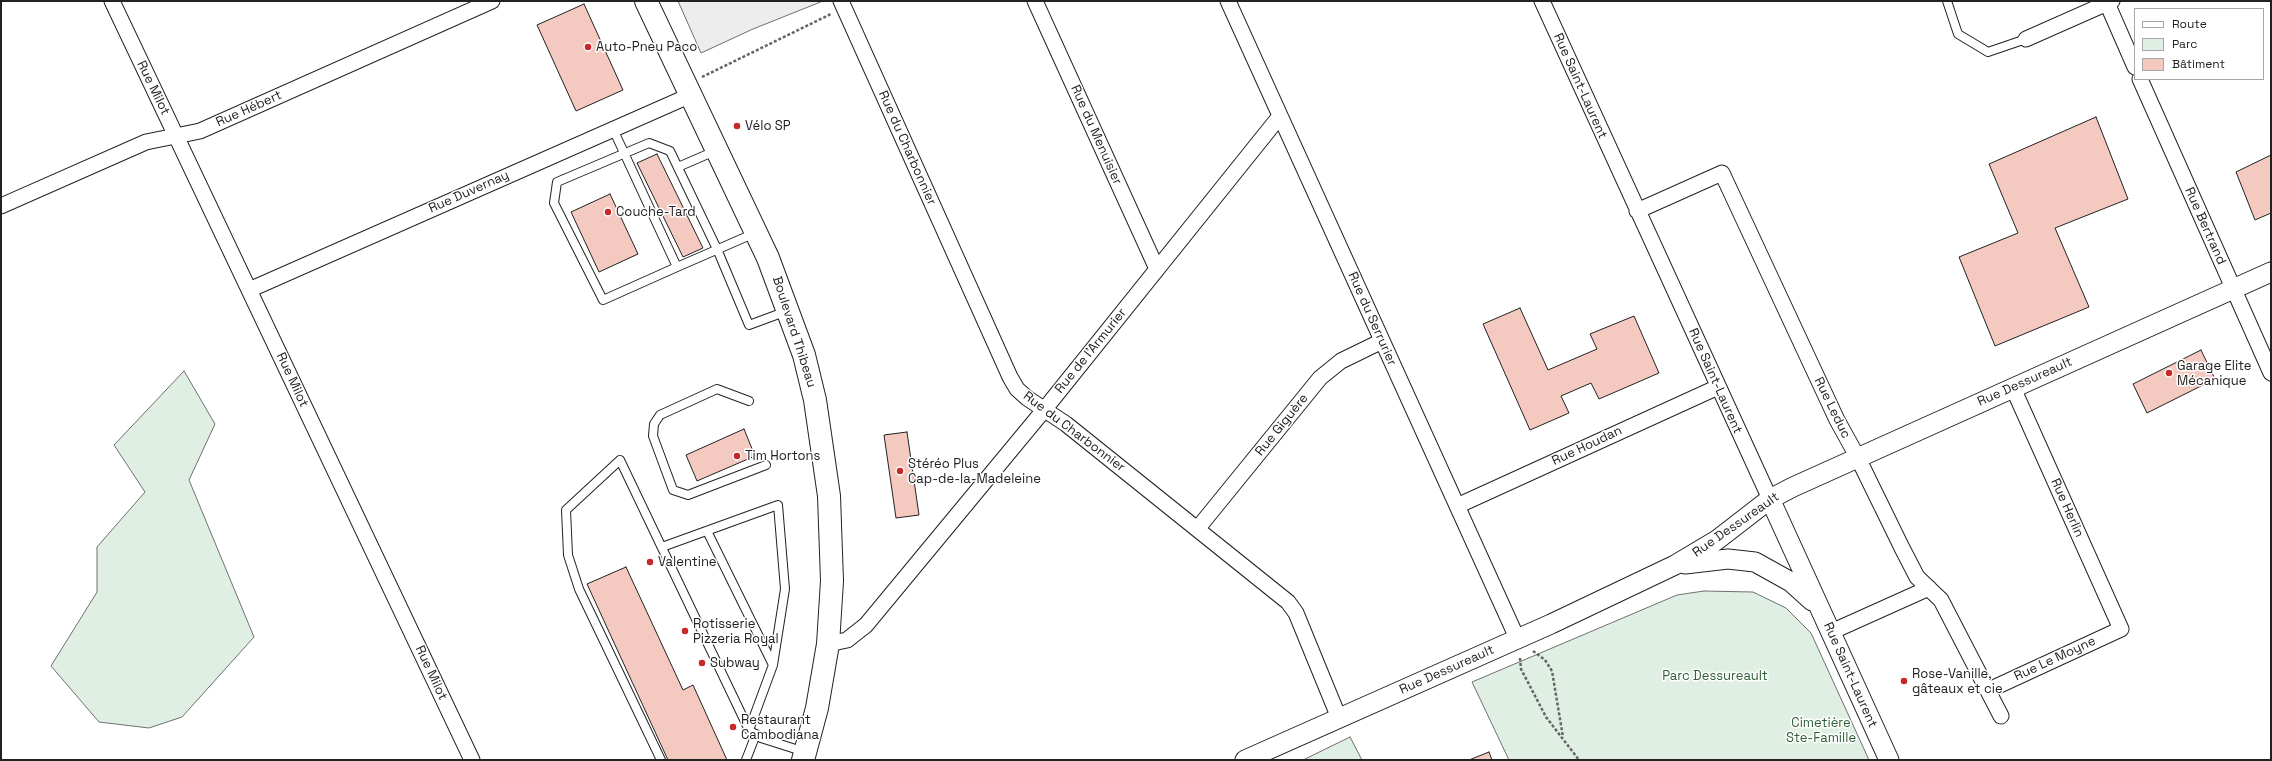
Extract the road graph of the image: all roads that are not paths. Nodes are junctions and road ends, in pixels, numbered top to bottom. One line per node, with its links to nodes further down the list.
1 (112, 1): 16 (street, Rue Milot)
2 (492, 1): 16 (street, Rue Hébert)
3 (646, 1): 13 (main road, Boulevard Thibeau)
4 (1035, 1): 25 (street, Rue du Menuisier)
5 (1228, 1): 14 (street, Rue du Serrurier)
6 (1542, 1): 21 (street, Rue Saint-Laurent)
7 (1947, 1): 10 (lane)
8 (2110, 2): 10 (street); 11 (street)
9 (842, 4): 35 (street, Rue du Charbonnier)
10 (2026, 39)
11 (2134, 64)
12 (2140, 80): 27 (street, Rue Bertrand)
13 (690, 95): 15 (street, Rue Duvernay); 17 (main road, Boulevard Thibeau)
14 (1280, 116): 25 (street, Rue de l'Armurier); 30 (street, Rue du Serrurier)
15 (613, 129): 18 (lane); 28 (street, Rue Duvernay)
16 (176, 136): 20 (street, Rue Hébert); 28 (street, Rue Milot)
17 (717, 150): 19 (lane); 22 (main road, Boulevard Thibeau)
18 (624, 154): 19 (lane); 24 (lane); 24 (lane)
19 (678, 167): 23 (lane)
20 (1, 206)
21 (1637, 211): 32 (street, Rue Saint-Laurent); 36 (street, Rue Leduc)
22 (756, 232): 23 (lane); 29 (main road, Boulevard Thibeau)
23 (717, 249): 24 (lane); 29 (lane)
24 (677, 267)
25 (1157, 269): 35 (street, Rue de l'Armurier)
26 (2271, 272): 27 (street, Rue Dessureault)
27 (2232, 288): 31 (street, Rue Bertrand); 33 (street, Rue Dessureault)
28 (249, 290): 56 (street, Rue Milot)
29 (788, 310): 48 (main road, Boulevard Thibeau)
30 (1382, 342): 39 (street, Rue du Serrurier); 40 (street, Rue Giguère)
31 (2271, 373)
32 (1718, 387): 38 (street, Rue Saint-Laurent); 39 (street, Rue Houdan)
33 (2013, 388): 36 (street, Rue Dessureault); 46 (street, Rue Herlin)
34 (749, 401): 37 (lane)
35 (1044, 410): 40 (street, Rue du Charbonnier); 48 (street, Rue de l'Armurier)
36 (1858, 458): 38 (street, Rue Dessureault); 44 (street, Rue Leduc)
37 (766, 465)
38 (1770, 499): 43 (street, Rue Dessureault); 45 (street, Rue Saint-Laurent)
39 (1457, 506): 49 (street, Rue du Serrurier)
40 (1198, 528): 53 (street, Rue du Charbonnier)
41 (707, 531): 42 (lane); 50 (lane); 50 (lane)
42 (662, 547): 54 (lane); 57 (lane)
43 (1675, 565): 45 (street); 49 (street, Rue Dessureault)
44 (1929, 588): 47 (street); 51 (street, Rue Leduc)
45 (1823, 614): 47 (street, Rue Saint-Laurent)
46 (2121, 629): 51 (street, Rue Le Moyne)
47 (1831, 632): 60 (street, Rue Saint-Laurent)
48 (828, 644): 55 (main road, Boulevard Thibeau)
49 (1522, 648): 53 (street, Rue Dessureault)
50 (773, 665): 54 (lane)
51 (1988, 690): 52 (street, Rue Leduc)
52 (2001, 716)
53 (1339, 718): 59 (street, Rue Dessureault)
54 (752, 732): 55 (lane); 58 (lane)
55 (804, 756)
56 (472, 760)
57 (661, 760)
58 (746, 760)
59 (1245, 760)
60 (1889, 760)

